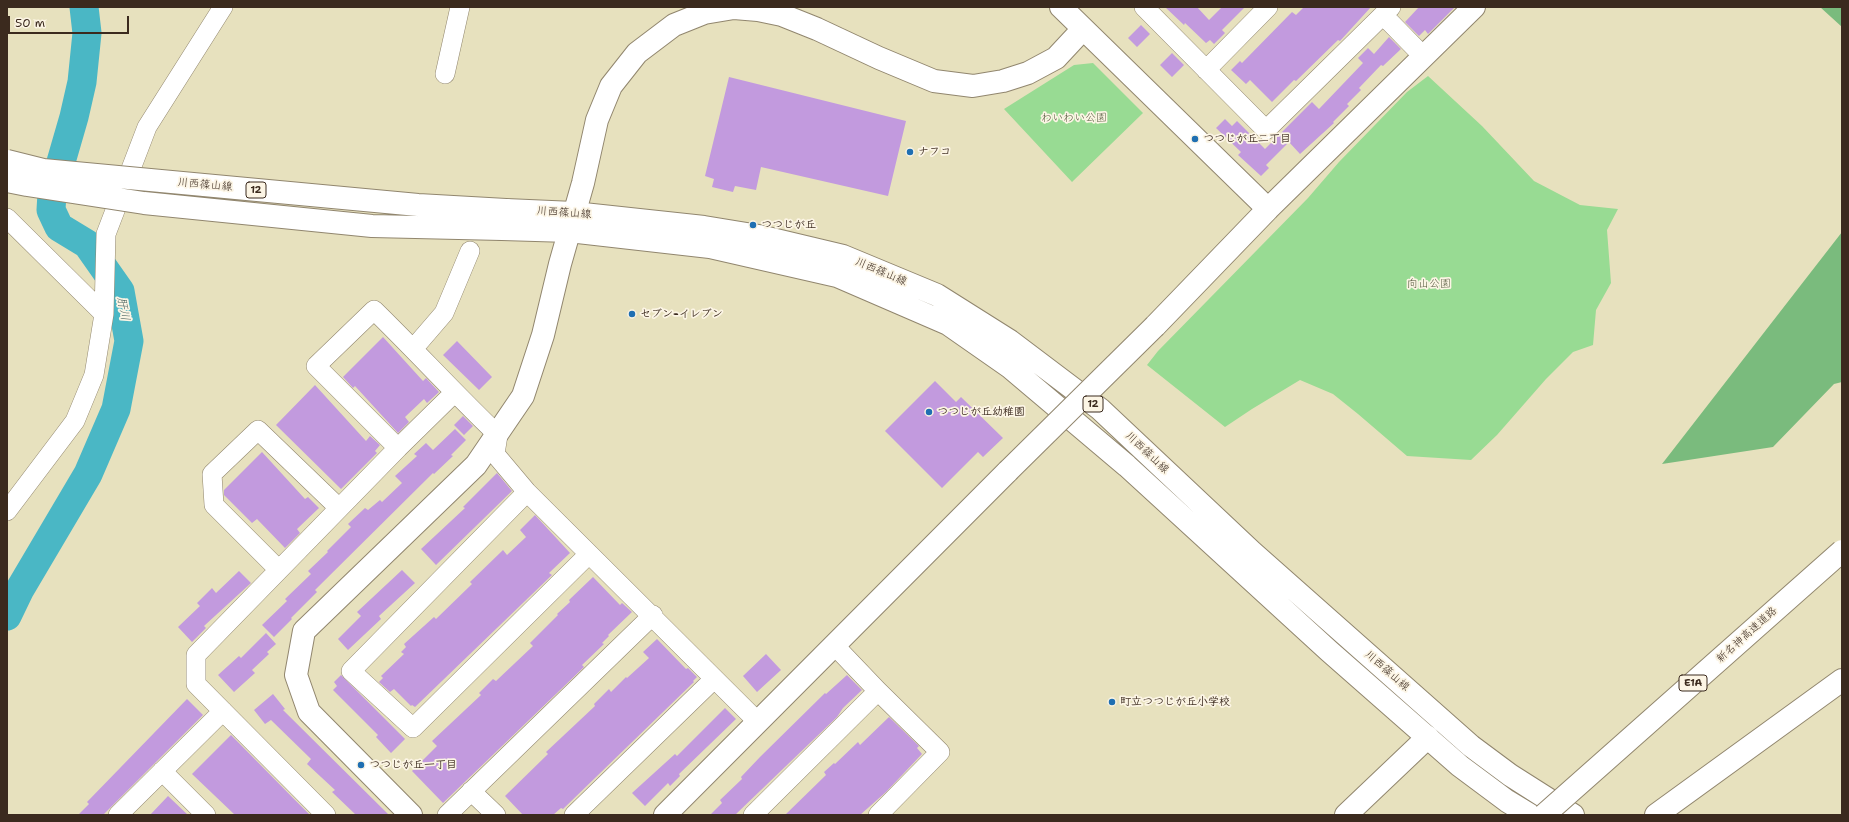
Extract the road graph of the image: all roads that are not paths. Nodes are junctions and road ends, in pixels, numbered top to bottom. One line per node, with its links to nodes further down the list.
1 (223, 7): 19 (street)
2 (460, 7): 11 (street)
3 (1061, 7): 8 (main road)
4 (1144, 7): 10 (street)
5 (1268, 7): 10 (street)
6 (1474, 7): 9 (main road)
7 (1387, 11): 9 (street); 10 (street)
8 (1083, 29): 14 (main road); 17 (main road)
9 (1424, 57): 14 (main road)
10 (1206, 70)
11 (446, 74)
12 (7, 161): 16 (main road, 川西篠山線 / 12, bridge)
13 (7, 181): 16 (main road, 川西篠山線 / 12, bridge)
14 (1268, 209): 31 (main road, bridge)
15 (7, 218): 19 (street)
16 (504, 219): 17 (main road, 川西篠山線 / 12)
17 (572, 222): 22 (main road); 37 (main road, 川西篠山線 / 12); 53 (main road, 川西篠山線 / 12)
18 (470, 251): 20 (street)
19 (104, 314): 26 (street)
20 (413, 349): 21 (street); 23 (street)
21 (454, 394): 22 (street); 23 (street)
22 (498, 435): 24 (street); 43 (main road)
23 (398, 448): 25 (street)
24 (527, 492): 28 (street); 28 (street)
25 (339, 508): 29 (street); 29 (street)
26 (7, 511)
27 (1842, 551): 52 (main road, 新名神高速道路 / E1A, bridge)
28 (589, 554): 30 (street)
29 (278, 569): 35 (street)
30 (652, 615): 32 (street); 39 (street)
31 (835, 646): 34 (street); 36 (main road)
32 (714, 679): 36 (street); 46 (street)
33 (1842, 680): 54 (main road)
34 (878, 691): 48 (street); 49 (street)
35 (223, 711): 38 (street); 42 (street)
36 (758, 722): 47 (main road)
37 (1428, 737): 50 (main road); 51 (main road, 川西篠山線 / 12)
38 (162, 771): 40 (street); 41 (street)
39 (471, 791): 44 (street); 45 (street)
40 (118, 815)
41 (206, 815)
42 (326, 815)
43 (411, 815)
44 (447, 815)
45 (496, 815)
46 (574, 815)
47 (666, 815)
48 (753, 815)
49 (878, 815)
50 (1346, 815)
51 (1530, 815)
52 (1544, 815)
53 (1573, 815)
54 (1656, 815)

